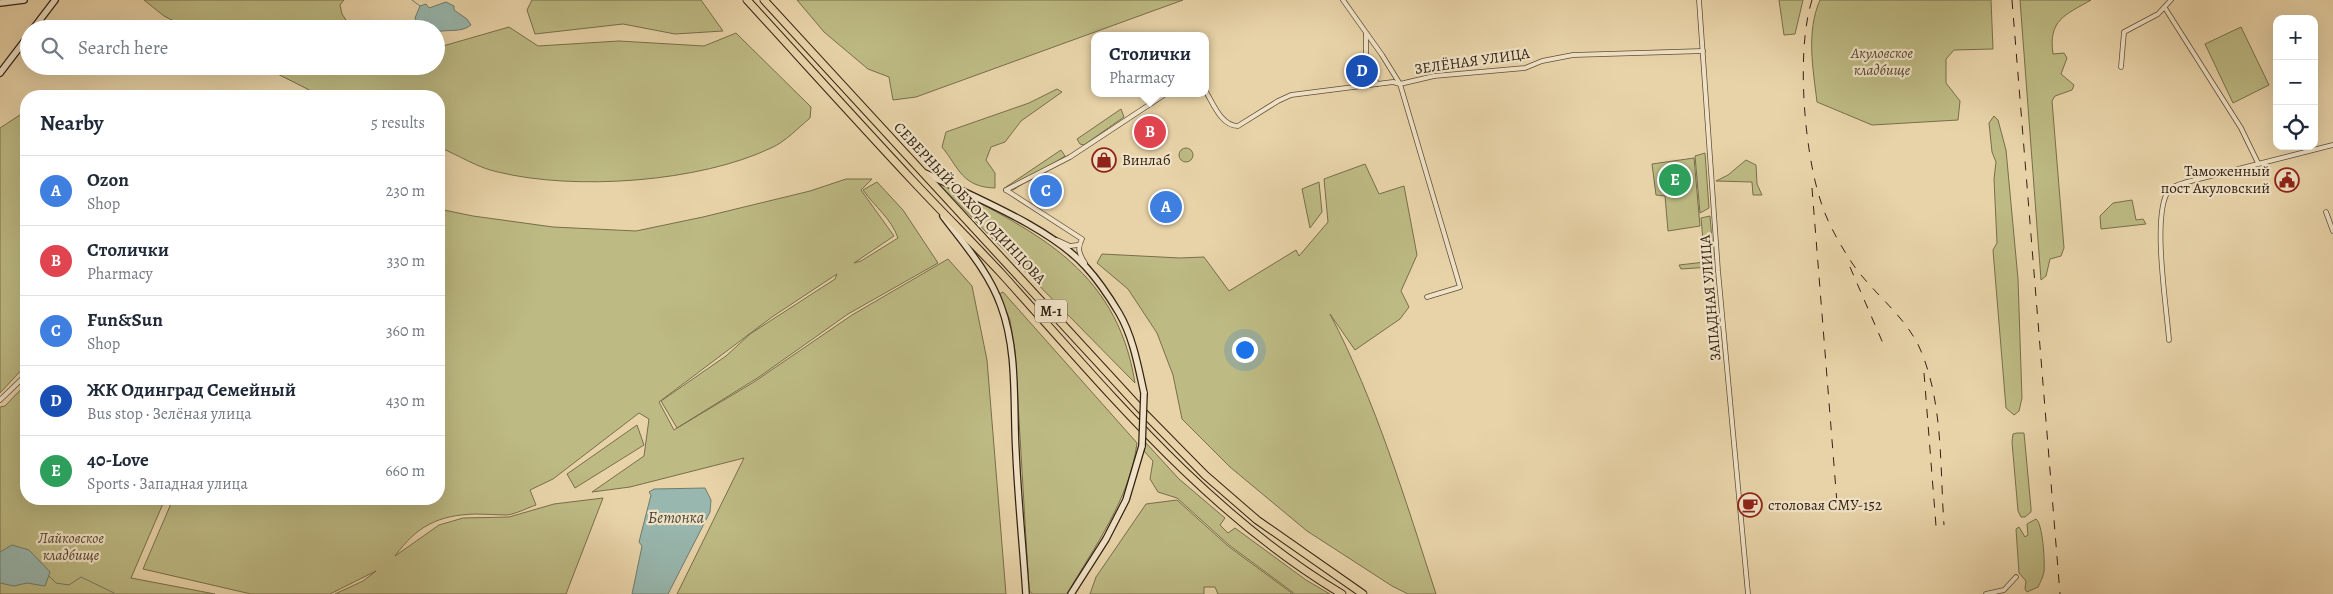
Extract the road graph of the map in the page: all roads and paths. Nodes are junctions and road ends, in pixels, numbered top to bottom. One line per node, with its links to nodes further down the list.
1 (24, 0): 8 (main road)
2 (747, 0): 23 (highway, СЕВЕРНЫЙ ОБХОД ОДИНЦОВА / М-1)
3 (764, 0): 22 (highway, СЕВЕРНЫЙ ОБХОД ОДИНЦОВА / М-1)
4 (1343, 0): 11 (street)
5 (1699, 0): 13 (street, ЗАПАДНАЯ УЛИЦА)
6 (2171, 0): 9 (street)
7 (54, 1): 10 (main road)
8 (0, 3)
9 (2165, 8): 14 (street); 21 (street)
10 (40, 20)
11 (1364, 29): 16 (street); 17 (street)
12 (20, 47): 15 (main road)
13 (1703, 51): 17 (street, ЗЕЛЁНАЯ УЛИЦА); 38 (street, ЗАПАДНАЯ УЛИЦА)
14 (2121, 67)
15 (0, 73)
16 (1377, 84): 17 (street); 19 (street)
17 (1400, 84): 29 (street, ЗЕЛЁНАЯ УЛИЦА)
18 (1161, 97): 27 (street)
19 (1209, 97)
20 (2333, 145): 21 (street)
21 (2258, 163): 30 (street)
22 (922, 171): 26 (main road, М-1); 37 (highway, СЕВЕРНЫЙ ОБХОД ОДИНЦОВА / М-1)
23 (928, 197): 34 (main road, М-1); 36 (highway, СЕВЕРНЫЙ ОБХОД ОДИНЦОВА / М-1)
24 (2326, 212): 25 (street)
25 (2333, 231)
26 (1050, 237): 27 (street); 28 (main road, М-1)
27 (1078, 245): 28 (street)
28 (1099, 285): 35 (main road, М-1, bridge)
29 (1426, 297)
30 (2170, 340)
31 (20, 382): 32 (street)
32 (0, 400)
33 (2016, 577): 39 (street)
34 (1027, 594)
35 (1071, 594)
36 (1342, 594)
37 (1363, 594)
38 (1748, 594)
39 (1986, 594)

